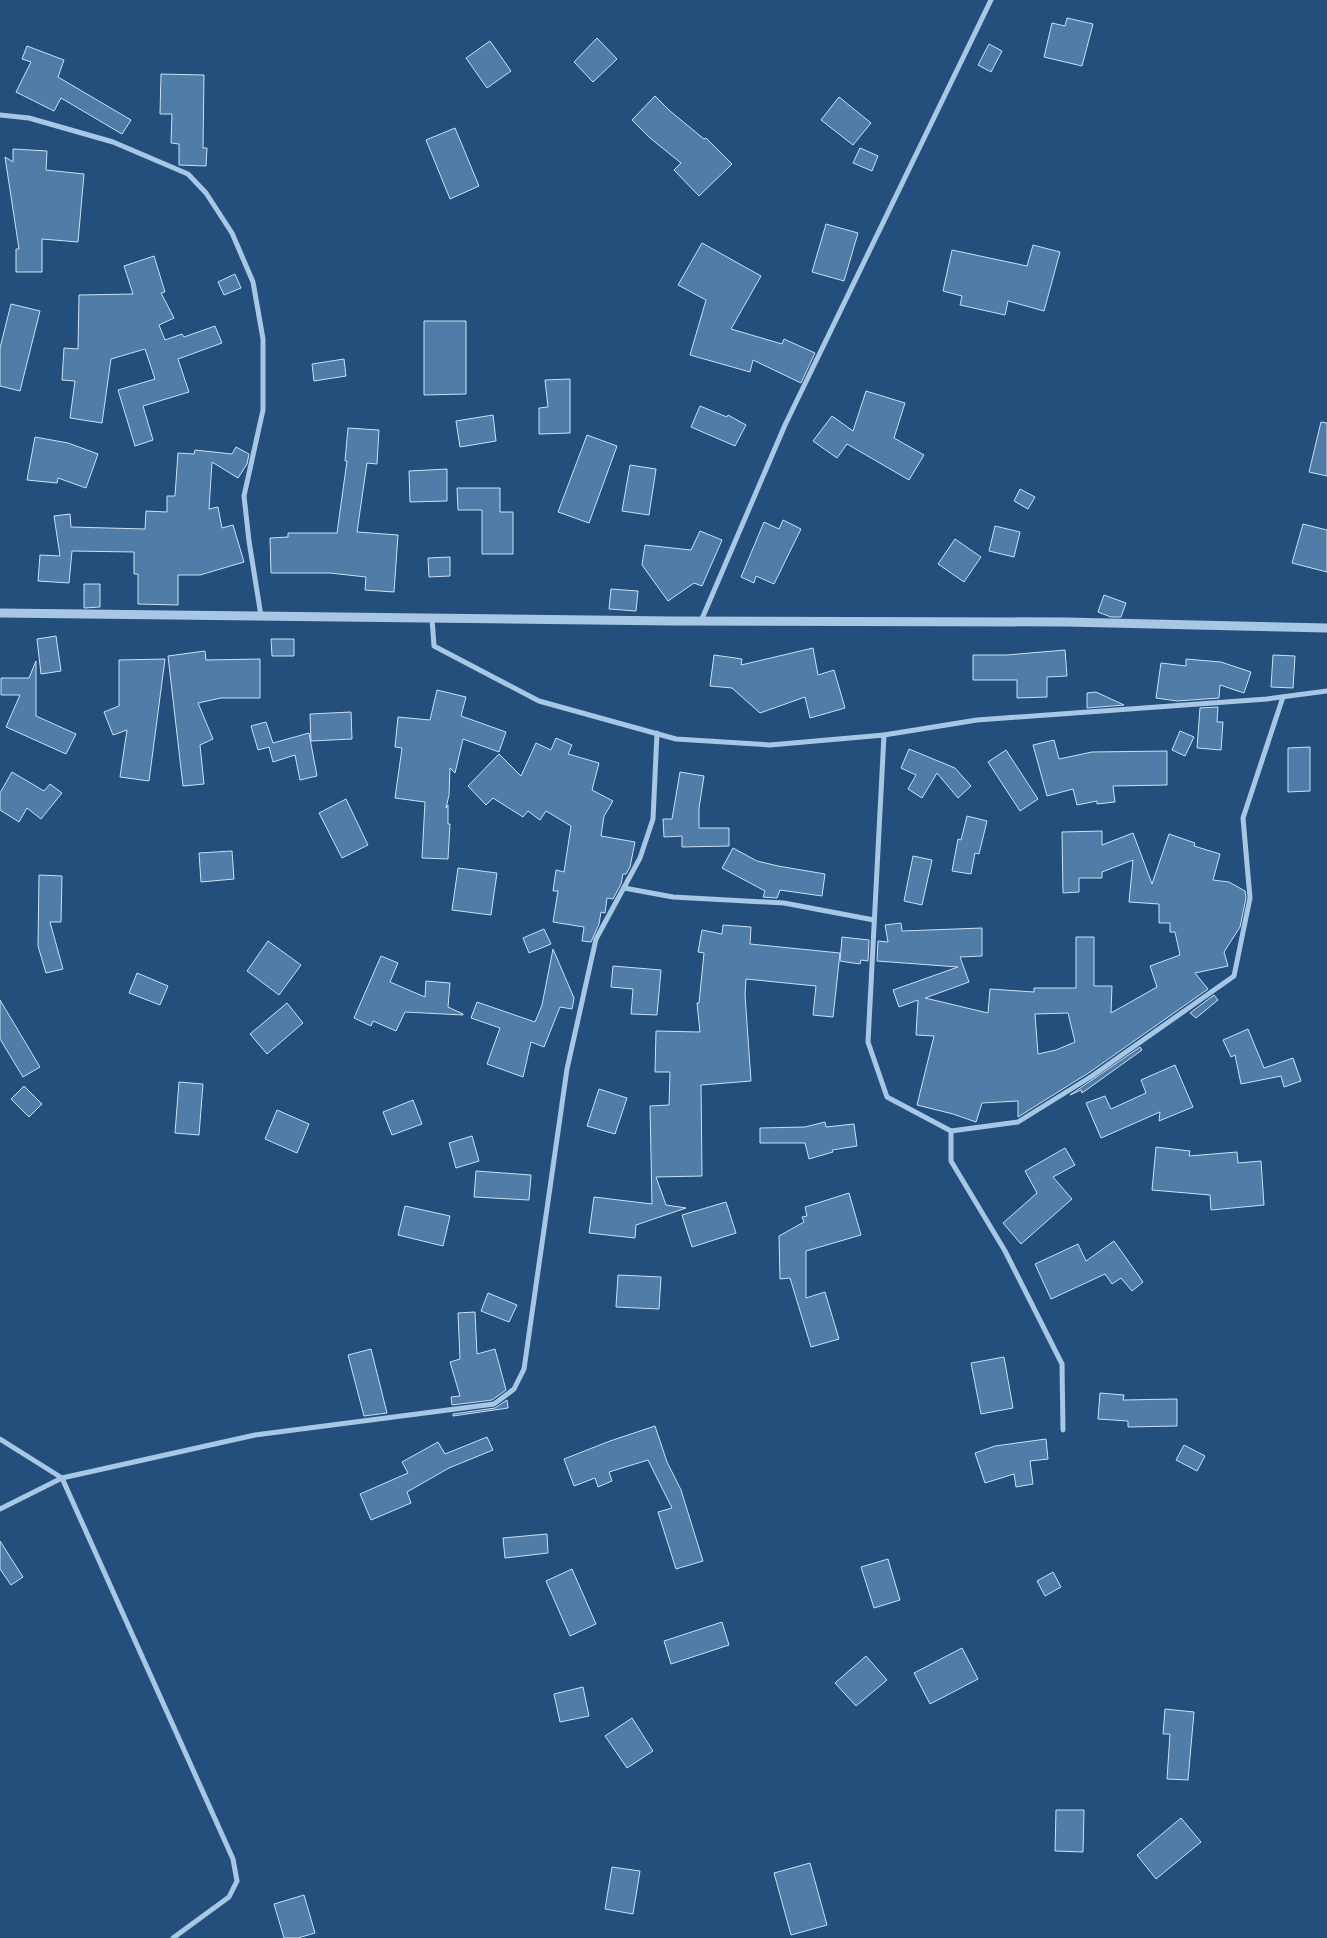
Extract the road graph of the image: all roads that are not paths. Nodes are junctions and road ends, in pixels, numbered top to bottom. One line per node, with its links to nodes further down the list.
1 (991, 0): 6 (street)
2 (0, 115): 4 (street)
3 (0, 613): 4 (street)
4 (261, 616): 5 (street)
5 (432, 618): 6 (street); 10 (street)
6 (701, 621): 7 (street)
7 (1327, 628)
8 (1327, 691): 9 (street)
9 (1283, 697): 11 (street); 14 (street)
10 (657, 734): 11 (street); 12 (street)
11 (884, 735): 13 (street)
12 (624, 888): 13 (street); 17 (street)
13 (874, 920): 14 (street)
14 (951, 1132): 15 (street)
15 (1064, 1430)
16 (0, 1439): 17 (street)
17 (62, 1478): 18 (street); 19 (street)
18 (0, 1509)
19 (173, 1938)

